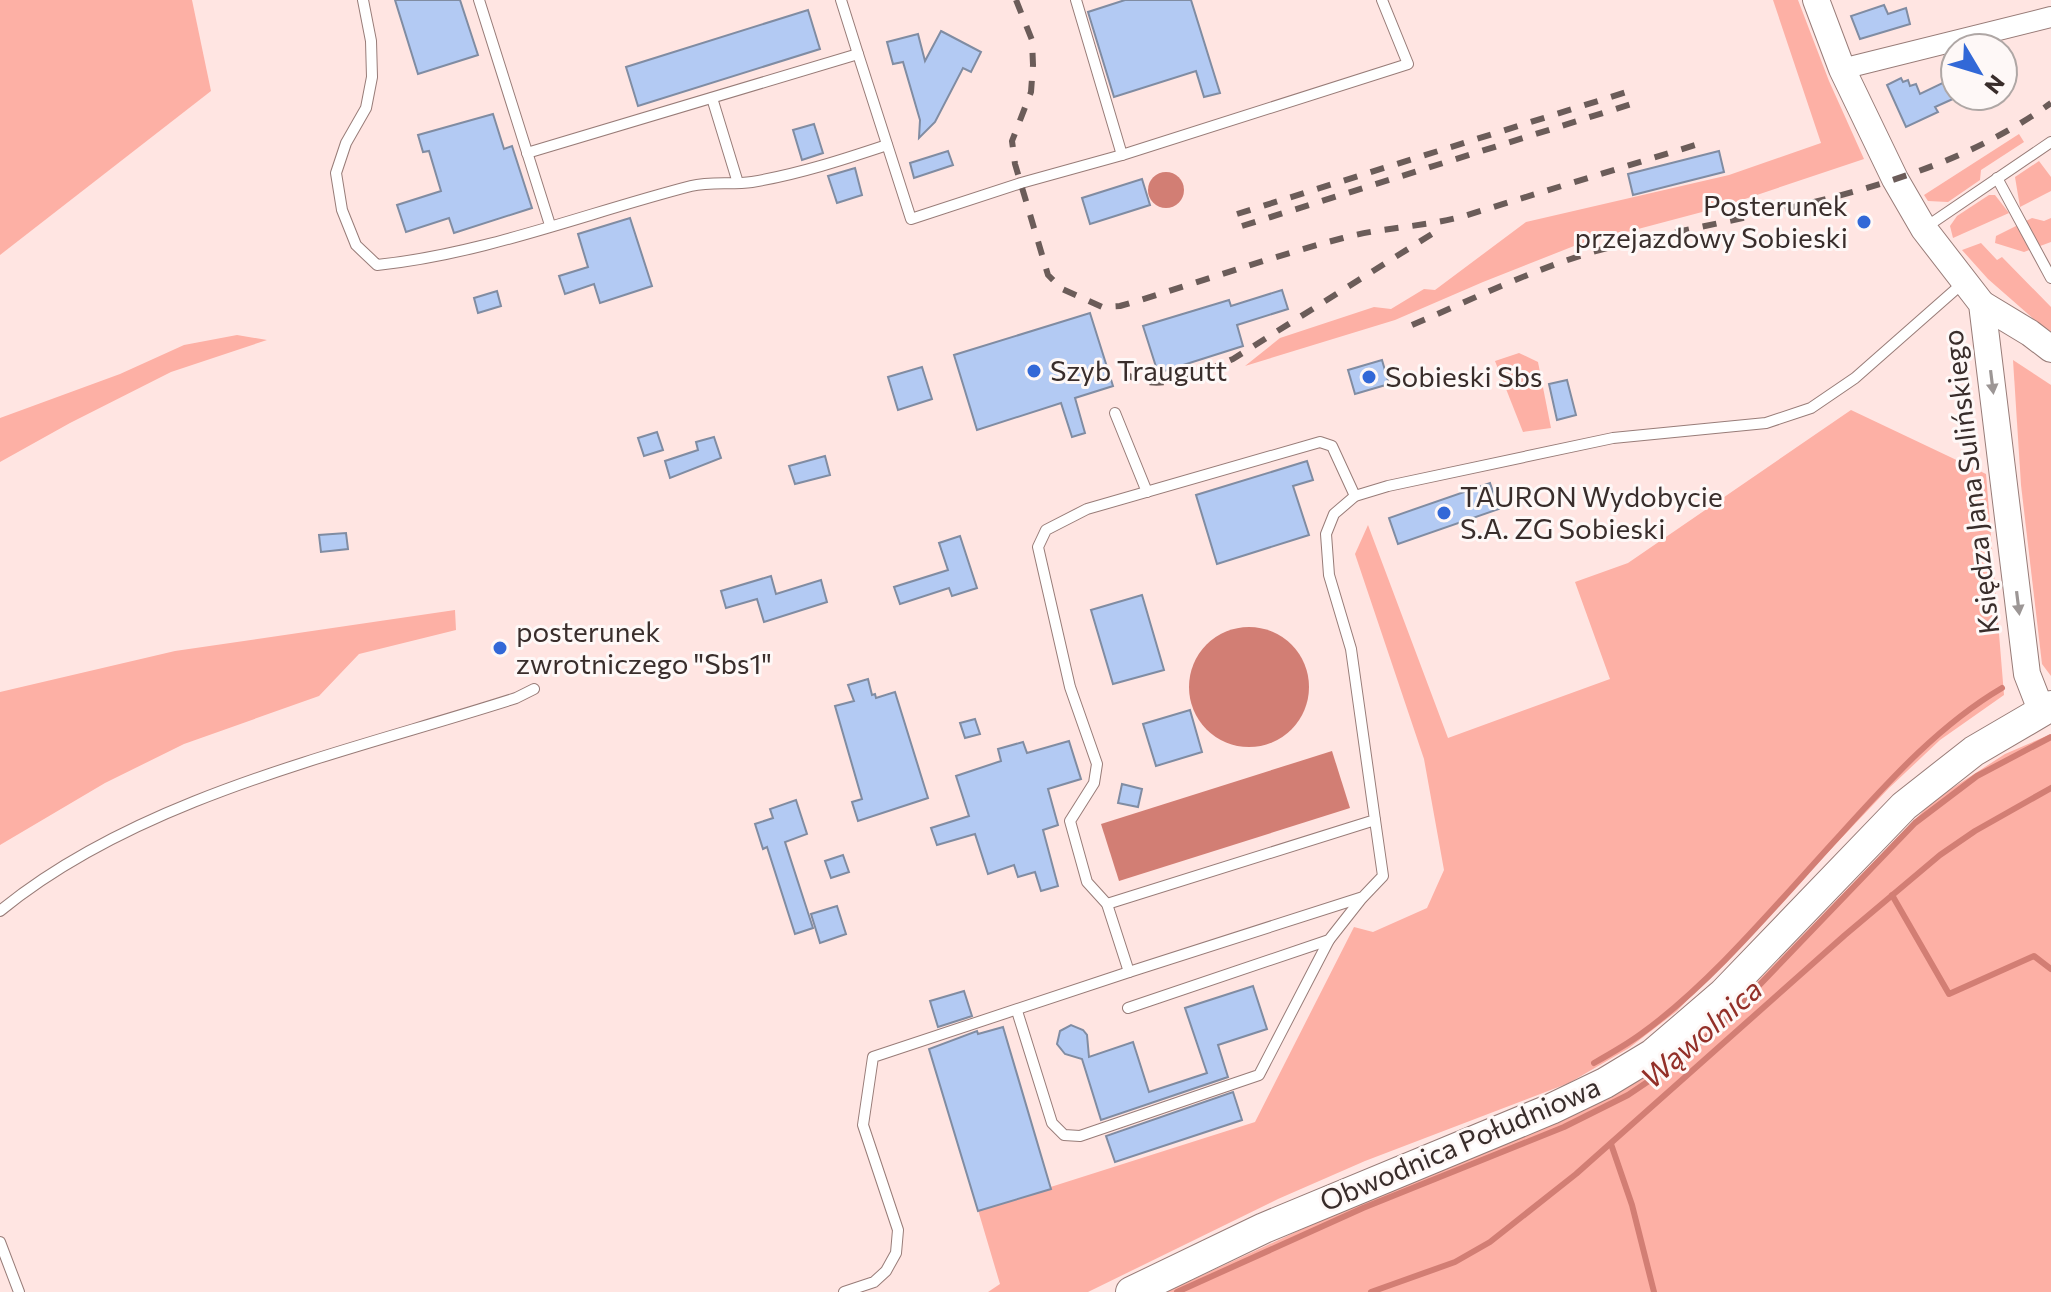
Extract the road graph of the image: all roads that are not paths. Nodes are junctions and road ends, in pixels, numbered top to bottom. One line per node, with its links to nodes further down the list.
1 (363, 0): 17 (lane)
2 (479, 0): 13 (lane)
3 (841, 0): 8 (lane)
4 (1076, 0): 14 (lane)
5 (1382, 0): 14 (lane)
6 (1816, 0): 9 (street, Księdza Jana Sulińskiego)
7 (2051, 17): 9 (street)
8 (858, 54): 10 (lane); 12 (lane)
9 (1842, 69): 18 (street, Księdza Jana Sulińskiego)
10 (712, 98): 13 (lane); 16 (lane)
11 (2051, 142): 15 (lane)
12 (887, 145): 14 (lane); 16 (lane)
13 (527, 153): 17 (lane)
14 (1122, 155)
15 (1997, 178): 18 (lane); 19 (lane)
16 (738, 183): 17 (lane)
17 (550, 225)
18 (1924, 229): 20 (street, Księdza Jana Sulińskiego)
19 (2051, 278)
20 (1964, 282): 21 (street, Księdza Jana Sulińskiego); 25 (lane)
21 (1982, 304): 22 (street); 27 (street, Księdza Jana Sulińskiego, one-way to 27)
22 (2051, 349)
23 (1115, 413): 24 (lane)
24 (1147, 492): 25 (lane); 30 (lane)
25 (1355, 496): 28 (lane)
26 (534, 689): 31 (lane)
27 (2046, 708): 39 (main road, Obwodnica Południowa)
28 (1375, 820): 29 (lane); 30 (lane)
29 (1363, 897): 32 (lane); 33 (lane)
30 (1107, 904): 33 (lane)
31 (0, 911)
32 (1329, 940): 34 (lane); 35 (lane)
33 (1129, 972): 35 (lane)
34 (1128, 1008)
35 (1017, 1011): 38 (lane)
36 (0, 1242): 37 (lane)
37 (19, 1292)
38 (844, 1292)
39 (1131, 1292)

